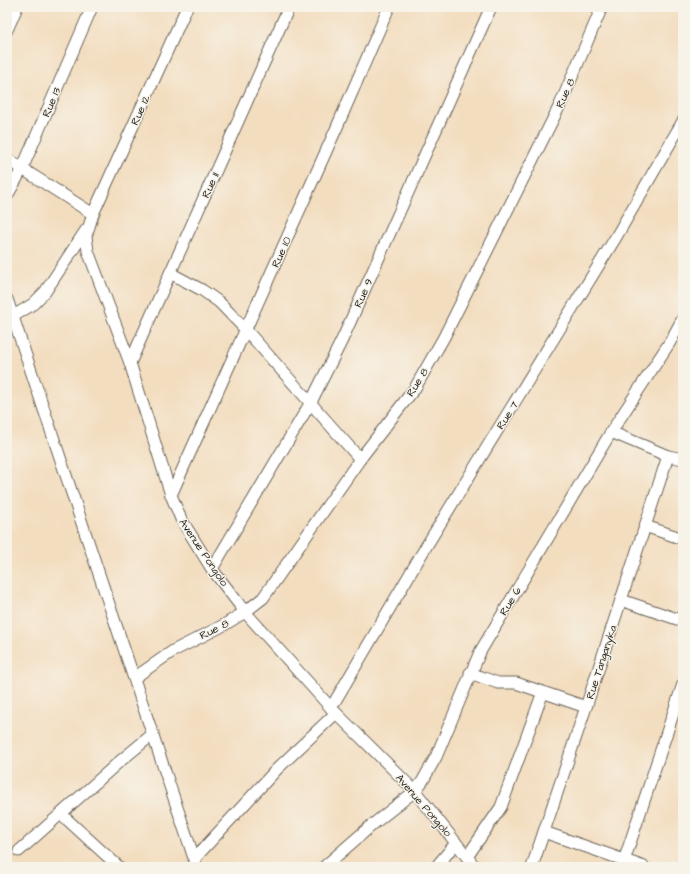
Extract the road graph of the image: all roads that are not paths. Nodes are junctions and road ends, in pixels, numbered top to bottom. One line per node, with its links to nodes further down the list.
1 (17, 7): 8 (street)
2 (92, 7): 11 (street, Rue 13)
3 (187, 7): 13 (street, Rue 12)
4 (289, 7): 15 (street, Rue 11)
5 (389, 7): 19 (street, Rue 10)
6 (491, 7): 21 (street, Rue 9)
7 (602, 7): 24 (street, Rue 8)
8 (7, 30)
9 (683, 121): 38 (street, Rue 7)
10 (7, 158): 11 (street)
11 (22, 169): 12 (street, Rue 13); 13 (street)
12 (7, 196)
13 (93, 214): 14 (street, Avenue Pongolo)
14 (87, 229): 17 (street); 20 (street, Avenue Pongolo)
15 (170, 273): 19 (street); 20 (street, Rue 11)
16 (7, 299): 17 (street)
17 (12, 317): 34 (street)
18 (683, 318): 22 (street, Rue 6)
19 (246, 330): 21 (street); 26 (street, Rue 10)
20 (130, 363): 26 (street, Avenue Pongolo)
21 (311, 402): 24 (street); 29 (street, Rue 9)
22 (611, 432): 23 (street); 33 (street, Rue 6)
23 (668, 456): 25 (street); 27 (street, Rue Tanganyka)
24 (360, 459): 31 (street, Rue 8)
25 (683, 459)
26 (171, 495): 29 (street, Avenue Pongolo)
27 (645, 526): 28 (street); 30 (street, Rue Tanganyka)
28 (683, 539)
29 (212, 569): 31 (street, Avenue Pongolo)
30 (621, 600): 32 (street); 37 (street, Rue Tanganyka)
31 (245, 612): 34 (street, Rue 8); 38 (street, Avenue Pongolo)
32 (683, 621)
33 (470, 673): 36 (street); 40 (street, Rue 6)
34 (134, 678): 39 (street)
35 (683, 684): 47 (street)
36 (543, 692): 37 (street); 45 (street)
37 (586, 707): 42 (street, Rue Tanganyka)
38 (334, 711): 40 (street, Avenue Pongolo); 46 (street, Rue 7)
39 (153, 734): 41 (street); 46 (street)
40 (415, 791): 43 (street, Avenue Pongolo); 49 (street, Rue 6)
41 (61, 814): 44 (street); 48 (street)
42 (544, 832): 47 (street); 52 (street, Rue Tanganyka)
43 (456, 843): 45 (street, Avenue Pongolo); 50 (street)
44 (19, 851)
45 (467, 857): 51 (street, Avenue Pongolo)
46 (196, 863)
47 (623, 864): 53 (street)
48 (119, 867)
49 (324, 867)
50 (436, 867)
51 (475, 867)
52 (532, 867)
53 (644, 867)

